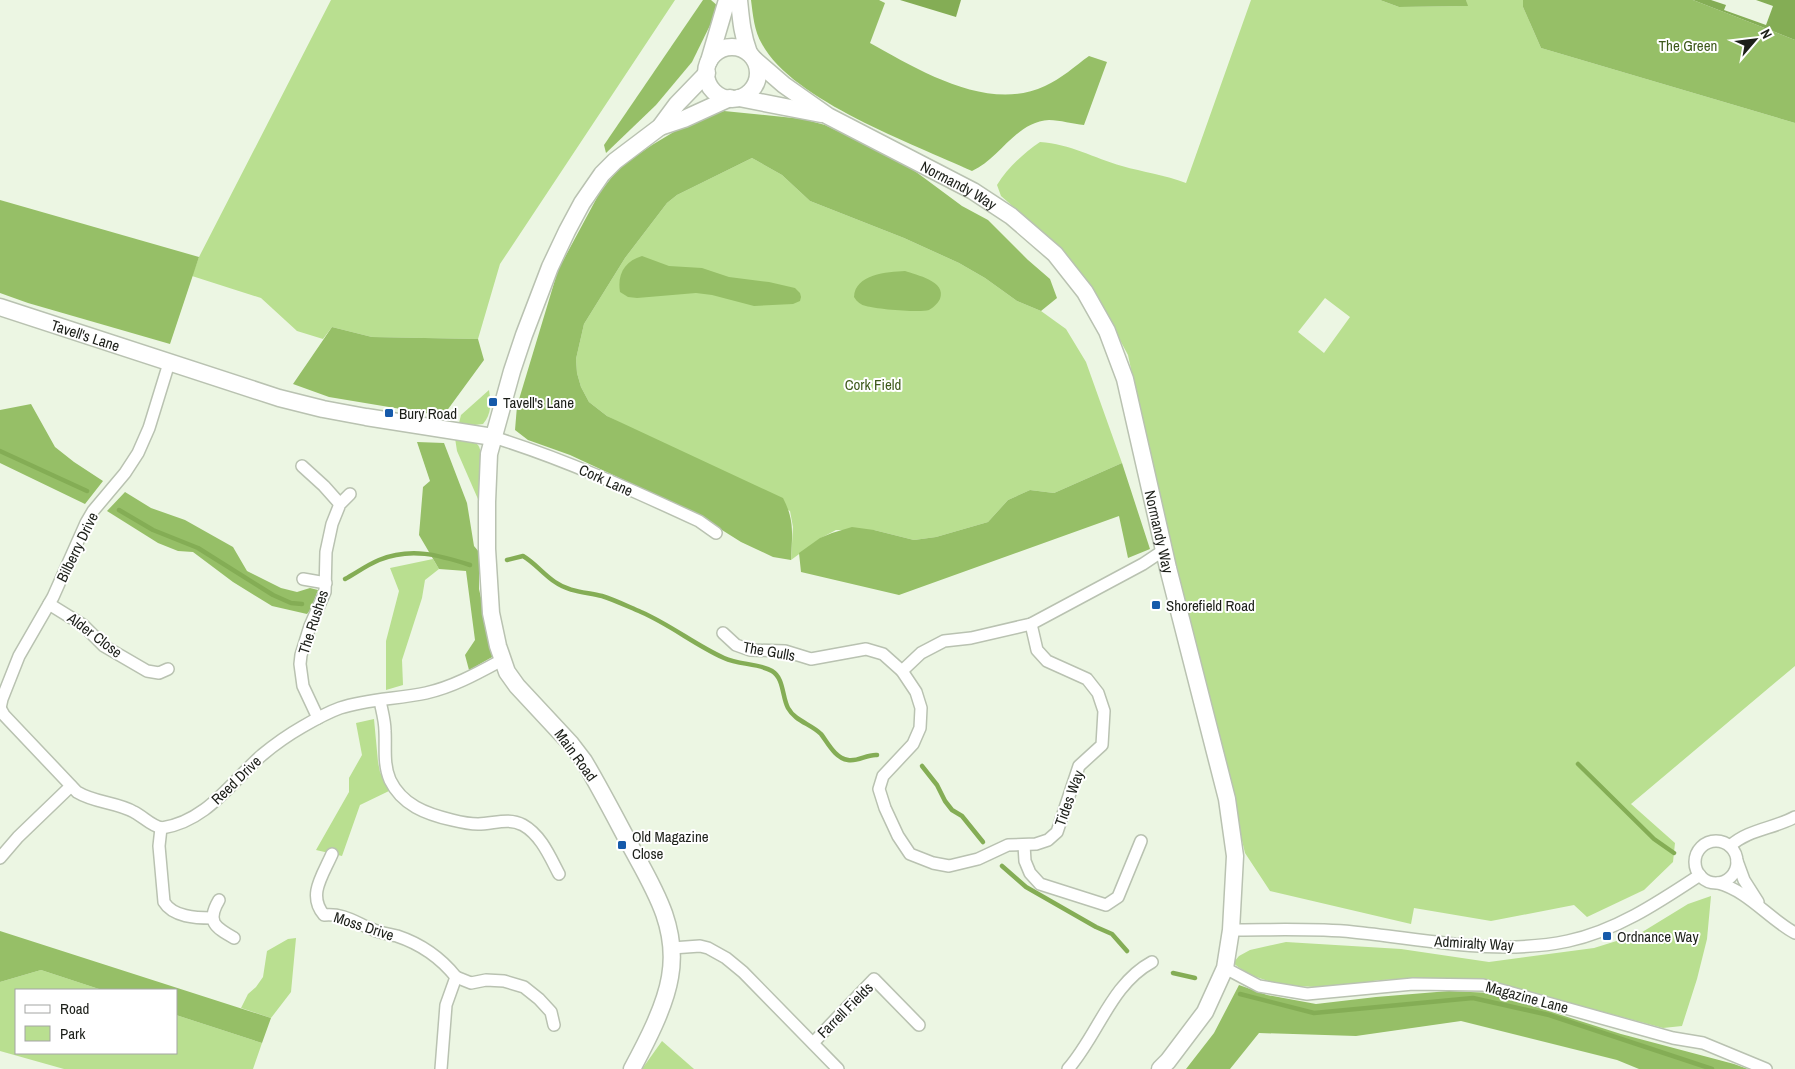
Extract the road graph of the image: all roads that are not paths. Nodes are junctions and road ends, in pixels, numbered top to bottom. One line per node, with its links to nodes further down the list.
1 (727, 0): 4 (street)
2 (739, 0): 3 (street)
3 (752, 57): 4 (street); 5 (street); 6 (street, Normandy Way)
4 (708, 68): 5 (street); 7 (street)
5 (735, 98): 6 (street, Normandy Way); 7 (street)
6 (828, 116): 15 (street, Normandy Way)
7 (660, 127): 10 (street, Main Road)
8 (0, 307): 9 (street, Tavell's Lane)
9 (169, 363): 10 (street, Tavell's Lane); 18 (street, Bilberry Drive)
10 (493, 437): 14 (street, Cork Lane); 21 (street, Main Road)
11 (302, 466): 13 (street)
12 (350, 494): 13 (street, The Rushes)
13 (340, 504): 17 (street, The Rushes)
14 (716, 533)
15 (1164, 550): 19 (street); 42 (street, Normandy Way)
16 (303, 579): 17 (street, The Rushes)
17 (326, 583): 26 (street, The Rushes)
18 (49, 604): 22 (street, Alder Close); 25 (street, Bilberry Drive)
19 (1031, 624): 23 (street); 31 (street, Tides Way)
20 (723, 633): 23 (street, The Gulls)
21 (502, 660): 24 (street, Reed Drive); 45 (street, Main Road)
22 (168, 669)
23 (902, 671): 31 (street, Tides Way)
24 (380, 701): 26 (street, Reed Drive); 36 (street)
25 (0, 708): 27 (street)
26 (318, 718): 29 (street, Reed Drive)
27 (71, 786): 29 (street); 34 (street)
28 (1795, 817): 32 (street)
29 (161, 828): 41 (street)
30 (1141, 841): 31 (street)
31 (1024, 846)
32 (1730, 846): 35 (street); 37 (street)
33 (332, 854): 48 (street, Moss Drive)
34 (0, 858)
35 (1737, 861): 38 (street); 40 (street)
36 (559, 874)
37 (1700, 875): 38 (street); 42 (street, Admiralty Way)
38 (1717, 882): 40 (street)
39 (219, 900): 41 (street)
40 (1765, 911): 43 (street)
41 (212, 918): 44 (street)
42 (1232, 930): 47 (street, Normandy Way)
43 (1795, 933)
44 (234, 938)
45 (672, 948): 51 (street); 53 (street, Main Road)
46 (1152, 962): 55 (street)
47 (1226, 968): 56 (street, Normandy Way); 57 (street, Magazine Lane)
48 (456, 977): 49 (street); 52 (street)
49 (554, 1025)
50 (919, 1025): 51 (street, Farrell Fields)
51 (812, 1043): 54 (street)
52 (441, 1069)
53 (632, 1069)
54 (838, 1069)
55 (1068, 1069)
56 (1160, 1069)
57 (1766, 1069)

